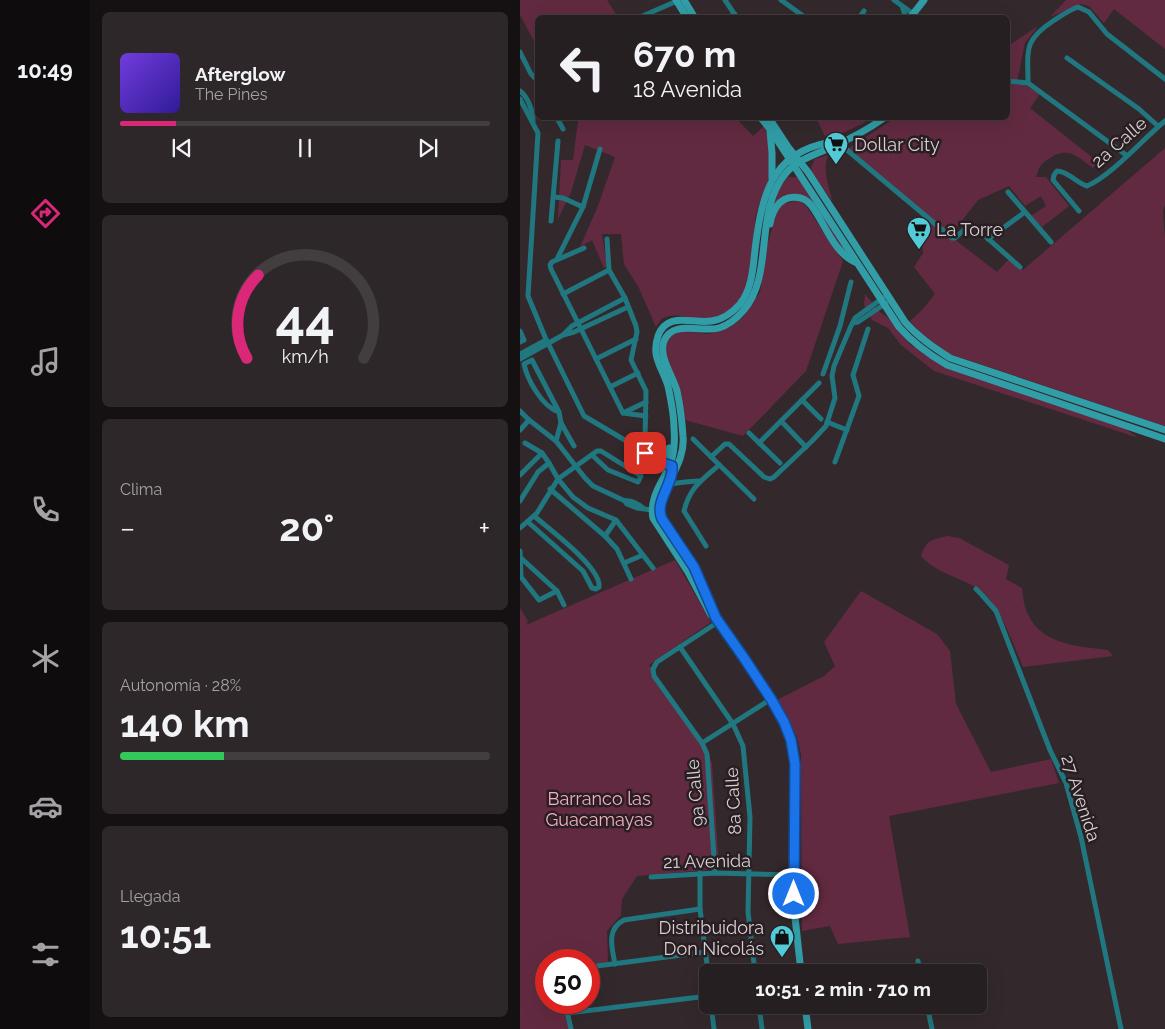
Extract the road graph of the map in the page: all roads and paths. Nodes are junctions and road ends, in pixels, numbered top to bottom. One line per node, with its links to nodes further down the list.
1 (679, 0): 7 (street); 8 (main road); 9 (main road)
2 (725, 0): 10 (street)
3 (781, 0): 11 (street)
4 (894, 0): 13 (street)
5 (924, 0): 14 (main road)
6 (864, 11): 12 (street)
7 (645, 15)
8 (686, 15)
9 (692, 15)
10 (735, 15)
11 (802, 15)
12 (861, 15)
13 (908, 15)
14 (910, 15)
15 (520, 52): 17 (street)
16 (1067, 58): 29 (street)
17 (535, 78)
18 (1165, 79): 20 (street)
19 (1010, 81): 20 (street)
20 (1028, 83): 36 (street)
21 (520, 91): 27 (street)
22 (520, 99): 27 (street)
23 (558, 120): 31 (street)
24 (763, 120): 30 (main road)
25 (770, 120): 37 (main road)
26 (875, 120): 33 (main road)
27 (533, 121): 65 (street)
28 (1165, 121): 29 (street, 2a Calle)
29 (1158, 126): 36 (street, 2a Calle)
30 (770, 128): 37 (main road); 40 (main road)
31 (563, 129)
32 (558, 141): 42 (street)
33 (842, 141): 35 (main road); 37 (main road); 48 (street)
34 (600, 149): 43 (street)
35 (816, 153): 38 (main road); 39 (main road)
36 (1126, 156): 44 (street, 2a Calle)
37 (793, 160): 38 (main road); 40 (main road); 51 (main road); 53 (main road)
38 (801, 162): 39 (main road)
39 (808, 172): 59 (main road)
40 (772, 182): 76 (main road)
41 (1008, 192): 45 (street)
42 (554, 197): 43 (street); 46 (street)
43 (583, 207): 52 (street)
44 (1079, 211)
45 (1025, 212): 48 (street); 49 (street)
46 (551, 221)
47 (607, 239): 55 (street)
48 (988, 239): 54 (street)
49 (1051, 242)
50 (584, 248): 52 (street)
51 (763, 250): 53 (main road); 112 (main road)
52 (557, 259): 57 (street)
53 (857, 263): 59 (main road)
54 (1020, 267)
55 (609, 270): 57 (street); 58 (street)
56 (851, 282): 68 (street)
57 (563, 294): 61 (street)
58 (625, 298): 60 (street); 61 (street)
59 (886, 299): 71 (street); 90 (main road); 92 (main road)
60 (628, 307): 61 (street); 64 (street)
61 (580, 326): 65 (street); 70 (street)
62 (868, 329): 89 (street)
63 (520, 331): 66 (street)
64 (636, 338): 70 (street); 72 (street)
65 (546, 340): 67 (street); 69 (street); 104 (street)
66 (520, 342)
67 (520, 354)
68 (829, 358): 71 (street); 73 (street)
69 (520, 359)
70 (596, 359): 75 (street)
71 (836, 362): 86 (street)
72 (638, 373): 75 (street); 78 (street)
73 (823, 374)
74 (818, 383): 77 (street)
75 (610, 387): 81 (street)
76 (668, 388): 104 (main road); 107 (main road)
77 (802, 400): 83 (street); 85 (street)
78 (646, 402): 81 (street); 82 (street)
79 (520, 411): 84 (street)
80 (558, 412): 80 (street); 87 (street)
81 (622, 414): 82 (street)
82 (646, 416): 93 (street)
83 (821, 419)
84 (529, 420): 88 (street); 95 (street)
85 (781, 421): 97 (street); 99 (street)
86 (827, 422): 89 (street); 99 (street)
87 (561, 423): 95 (street); 98 (street)
88 (520, 430)
89 (847, 430): 105 (street)
90 (1165, 430)
91 (749, 433): 97 (street)
92 (1165, 438)
93 (645, 439)
94 (693, 439): 102 (street)
95 (556, 441): 109 (street)
96 (525, 442): 100 (street)
97 (759, 443): 106 (street)
98 (574, 446)
99 (806, 446): 102 (street)
100 (542, 454): 103 (street); 110 (street)
101 (592, 454): 101 (street); 109 (street)
102 (711, 456): 108 (street)
103 (549, 462): 111 (street); 116 (street)
104 (660, 462): 107 (street)
105 (835, 462)
106 (780, 463)
107 (670, 465): 112 (main road); 117 (main road)
108 (719, 465): 113 (street); 115 (street)
109 (576, 466): 111 (street); 117 (street)
110 (520, 475)
111 (558, 479): 114 (street); 120 (street)
112 (670, 482): 113 (street); 118 (main road)
113 (698, 483): 125 (street)
114 (550, 489): 119 (street); 123 (street)
115 (754, 499)
116 (520, 500)
117 (652, 510): 118 (street); 136 (main road)
118 (660, 511): 136 (main road)
119 (534, 516): 121 (street); 124 (street)
120 (616, 520): 123 (street); 128 (street)
121 (528, 522): 122 (street); 126 (street)
122 (520, 528)
123 (605, 536): 130 (street)
124 (563, 541): 126 (street); 126 (street)
125 (706, 546)
126 (558, 548)
127 (520, 551): 129 (street)
128 (643, 555): 130 (street); 131 (street)
129 (521, 558): 134 (street); 134 (street)
130 (624, 563): 132 (street)
131 (653, 568)
132 (631, 578)
133 (976, 590): 167 (street, 27 Avenida)
134 (557, 591): 135 (street)
135 (564, 605)
136 (717, 620): 137 (street); 138 (main road)
137 (680, 647): 139 (street, 8a Calle); 140 (street, 9a Calle)
138 (771, 699): 139 (street); 144 (main road)
139 (733, 724): 140 (street); 143 (street, 8a Calle)
140 (702, 743): 142 (street, 9a Calle)
141 (700, 873): 142 (street, 21 Avenida); 145 (street, 21 Avenida); 146 (street)
142 (715, 873): 143 (street, 21 Avenida)
143 (749, 874): 144 (street, 21 Avenida); 151 (street, 8a Calle)
144 (794, 874): 152 (main road)
145 (652, 877)
146 (700, 909): 147 (street); 149 (street)
147 (706, 952): 149 (street); 150 (street)
148 (918, 961): 153 (street)
149 (614, 964): 154 (street)
150 (707, 964)
151 (754, 964)
152 (800, 964)
153 (919, 964)
154 (600, 966)
155 (699, 997): 156 (street)
156 (600, 1009)
157 (568, 1014): 162 (street)
158 (712, 1014): 163 (street)
159 (760, 1014): 164 (street)
160 (806, 1014): 165 (main road)
161 (929, 1014): 166 (street)
162 (571, 1029)
163 (714, 1029)
164 (762, 1029)
165 (808, 1029)
166 (932, 1029)
167 (1121, 1029)

